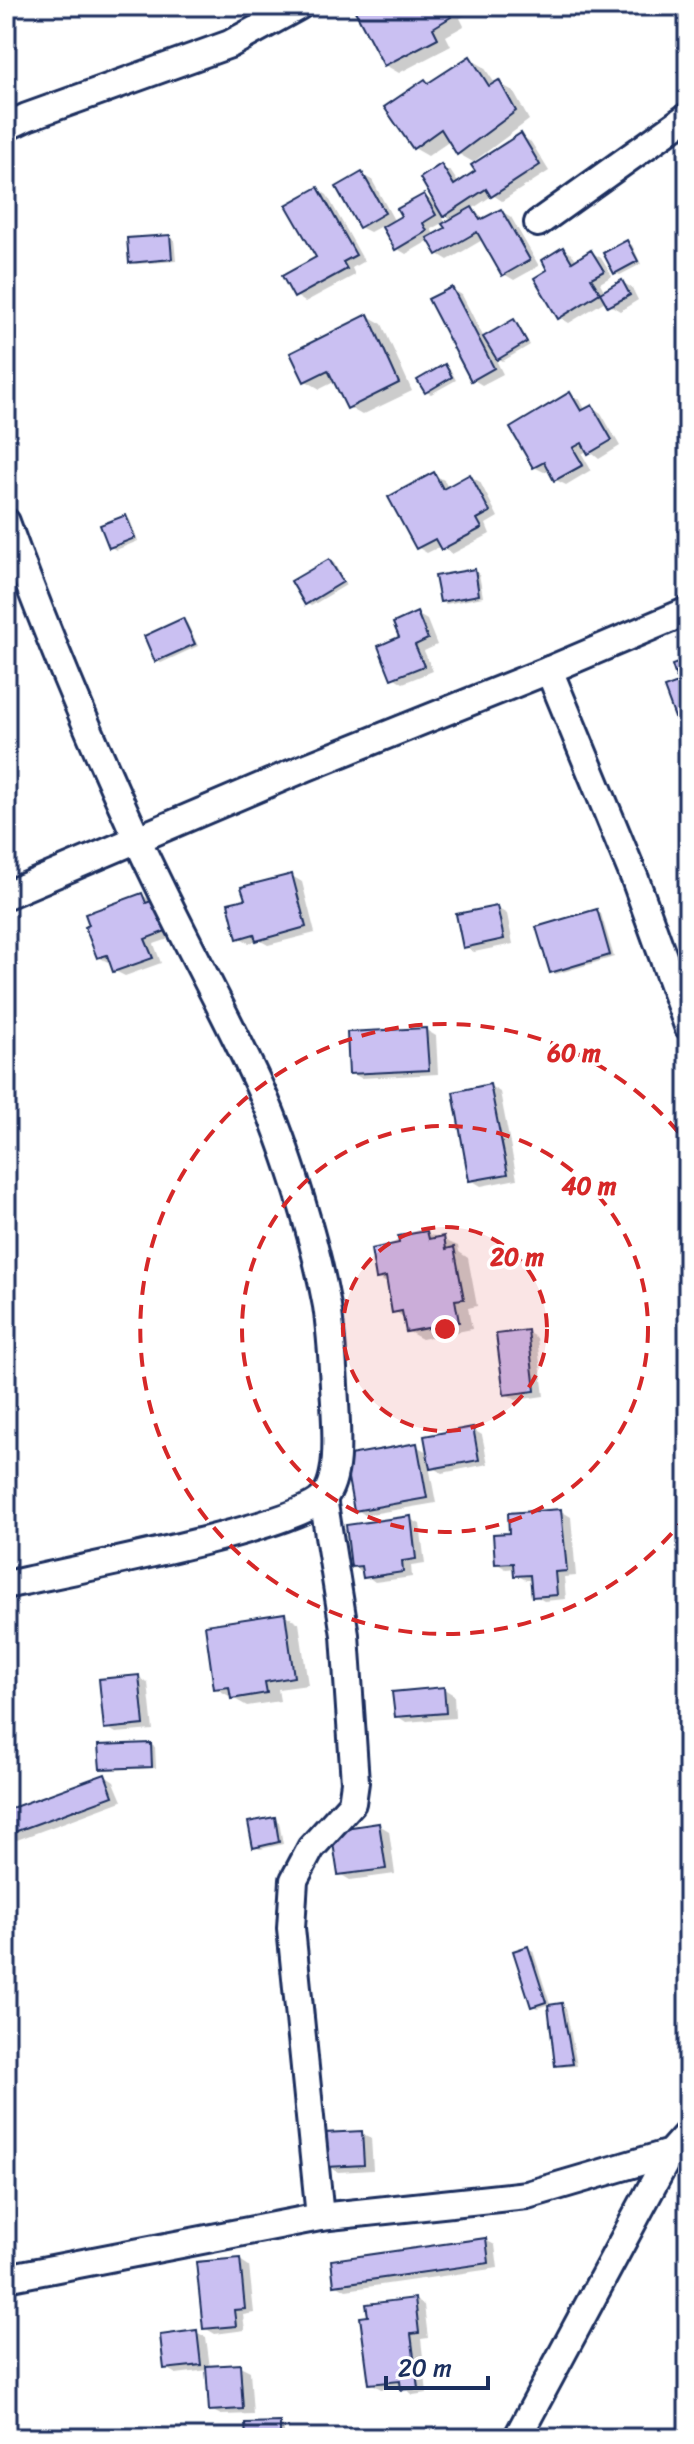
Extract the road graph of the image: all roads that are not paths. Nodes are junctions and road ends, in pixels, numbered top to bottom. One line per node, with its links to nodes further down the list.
1 (299, 6): 3 (street)
2 (688, 116): 4 (street)
3 (6, 127)
4 (538, 223)
5 (6, 522): 8 (street)
6 (688, 611): 7 (street)
7 (549, 670): 8 (street); 10 (street)
8 (138, 841): 9 (street); 11 (street)
9 (6, 895)
10 (688, 1026)
11 (323, 1498): 12 (street); 14 (street)
12 (6, 1585)
13 (679, 2143): 14 (street); 16 (street)
14 (320, 2217): 15 (street)
15 (6, 2278)
16 (517, 2438)

